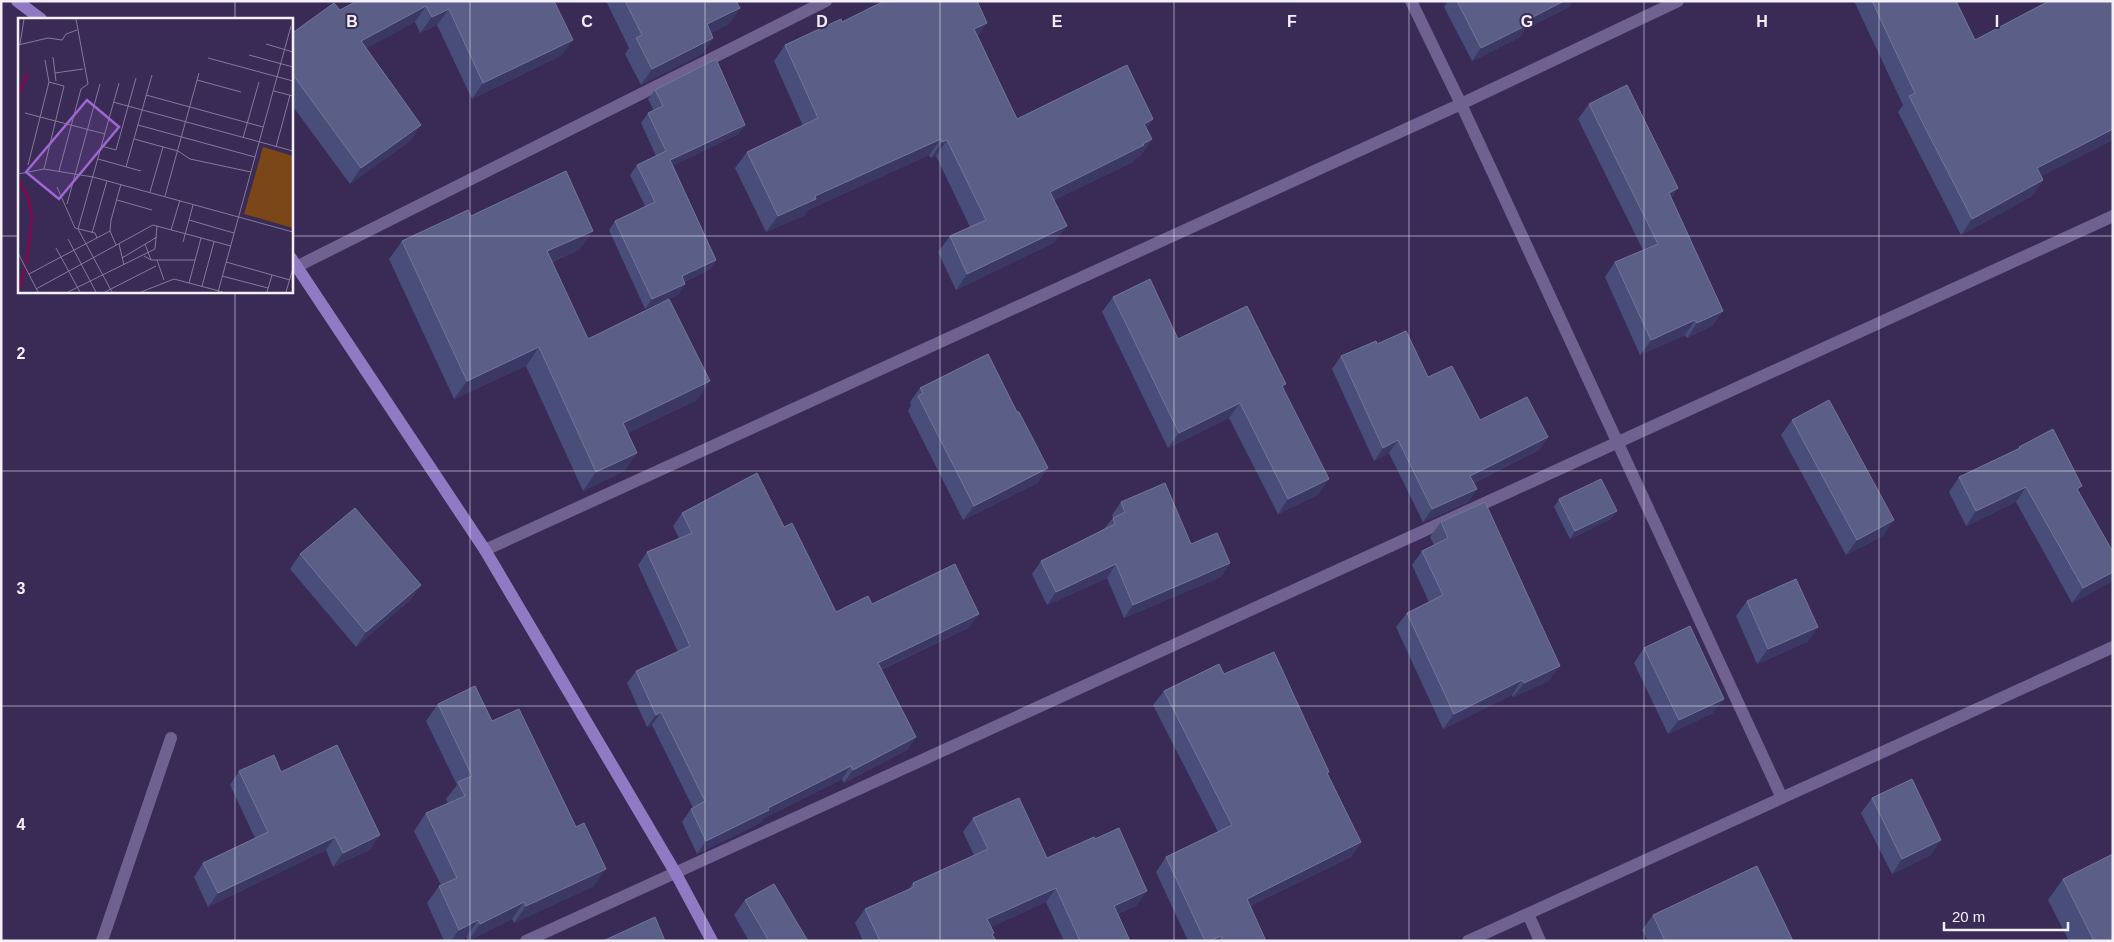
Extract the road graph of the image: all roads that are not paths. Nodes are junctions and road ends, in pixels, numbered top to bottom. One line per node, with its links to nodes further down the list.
1 (17, 1): 5 (main road)
2 (826, 1): 8 (street)
3 (1411, 1): 6 (street)
4 (1678, 1): 6 (street)
5 (40, 18)
6 (1461, 104): 9 (street); 10 (street)
7 (2113, 216): 9 (street)
8 (295, 262): 10 (main road)
9 (1617, 442): 13 (street); 14 (street)
10 (485, 550): 14 (main road)
11 (2113, 647): 13 (street)
12 (171, 738): 16 (street)
13 (1782, 798): 15 (street)
14 (675, 872): 17 (street); 18 (main road)
15 (1528, 914): 19 (street); 20 (street)
16 (102, 941)
17 (526, 941)
18 (712, 941)
19 (1468, 941)
20 (1540, 941)

